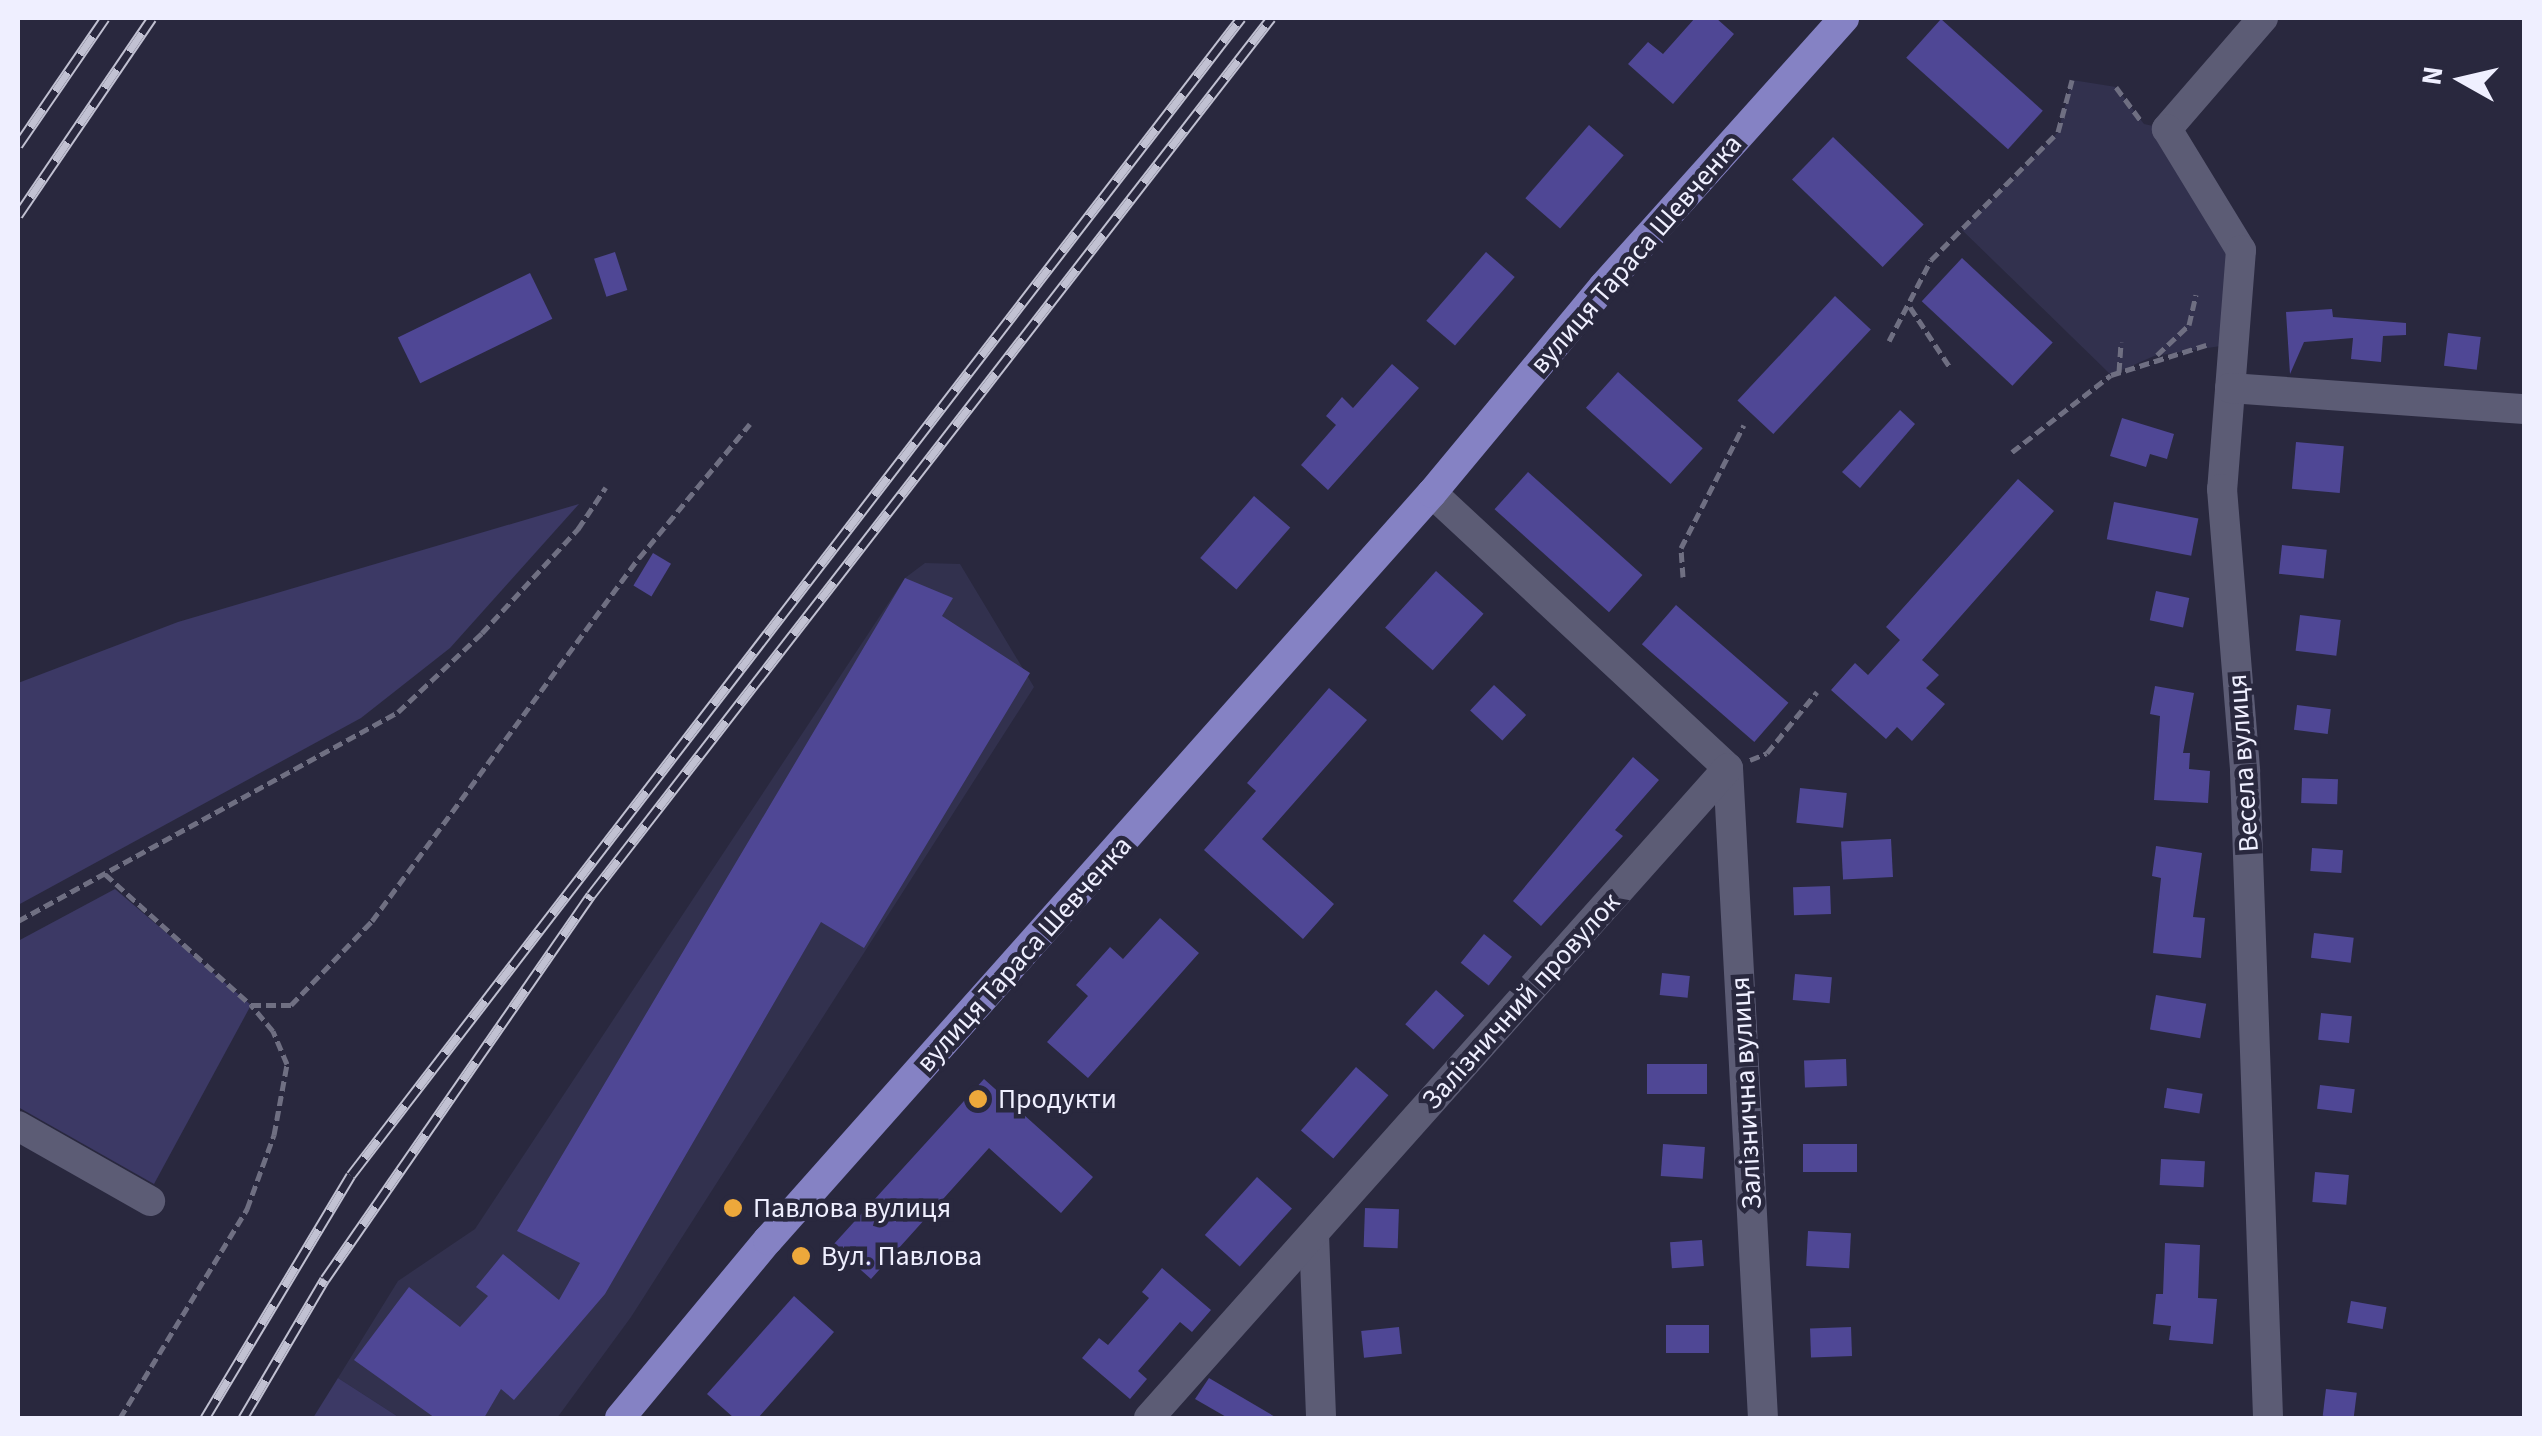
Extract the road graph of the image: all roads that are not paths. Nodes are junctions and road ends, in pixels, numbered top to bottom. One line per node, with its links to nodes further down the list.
1 (1844, 18): 5 (main road, вулиця Тараса Шевченка)
2 (2263, 18): 3 (street, Весела вулиця)
3 (2230, 388): 4 (street); 14 (street, Весела вулиця)
4 (2524, 409)
5 (1432, 493): 6 (street); 10 (main road, вулиця Тараса Шевченка)
6 (1728, 768): 9 (street, Залізничний провулок); 13 (street, Залізнична вулиця)
7 (18, 1126): 8 (street)
8 (150, 1201)
9 (1314, 1234): 11 (street, Залізничний провулок); 12 (street)
10 (620, 1418)
11 (1149, 1418)
12 (1321, 1418)
13 (1763, 1418)
14 (2268, 1418)

